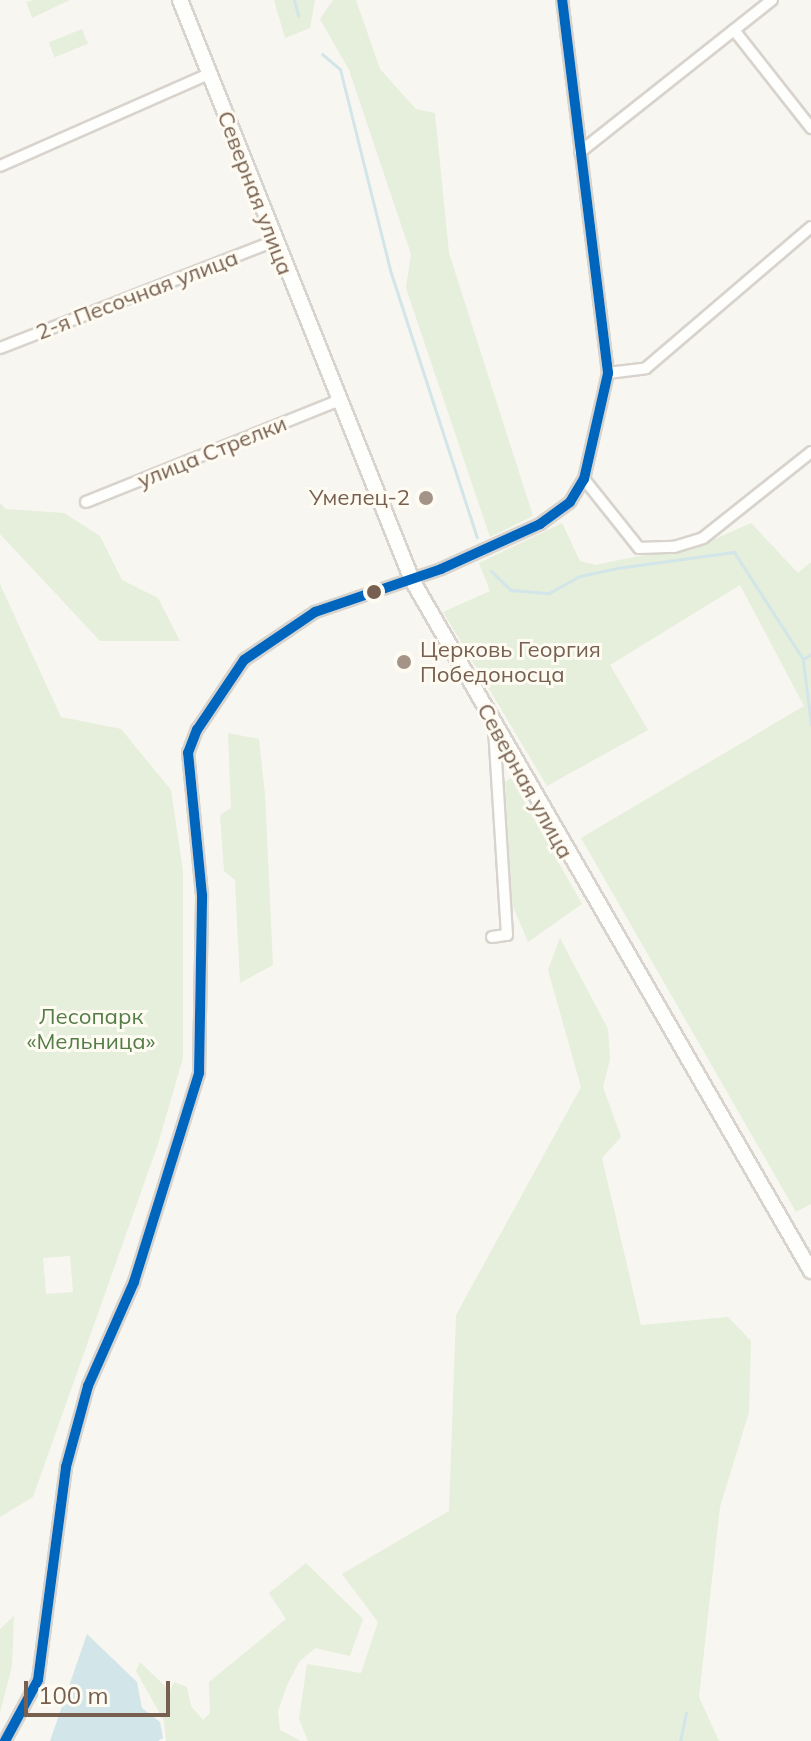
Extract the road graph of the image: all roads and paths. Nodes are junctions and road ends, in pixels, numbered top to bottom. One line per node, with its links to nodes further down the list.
1 (180, 0): 5 (main road, Северная улица)
2 (562, 0): 7 (street)
3 (772, 0): 4 (street)
4 (734, 30): 6 (street); 7 (street)
5 (209, 74): 8 (street); 10 (main road, Северная улица)
6 (811, 128)
7 (580, 152): 12 (street)
8 (0, 166)
9 (811, 227): 12 (street)
10 (274, 241): 11 (street, 2-я Песочная улица); 13 (main road, Северная улица)
11 (0, 348)
12 (608, 373): 15 (street)
13 (337, 401): 16 (street, улица Стрелки); 17 (main road, Северная улица)
14 (811, 452): 15 (street)
15 (584, 479): 17 (street)
16 (86, 502)
17 (412, 580): 18 (main road, Северная улица); 21 (street)
18 (494, 725): 19 (street); 20 (main road, Северная улица)
19 (492, 937)
20 (811, 1271)
21 (5, 1741)

